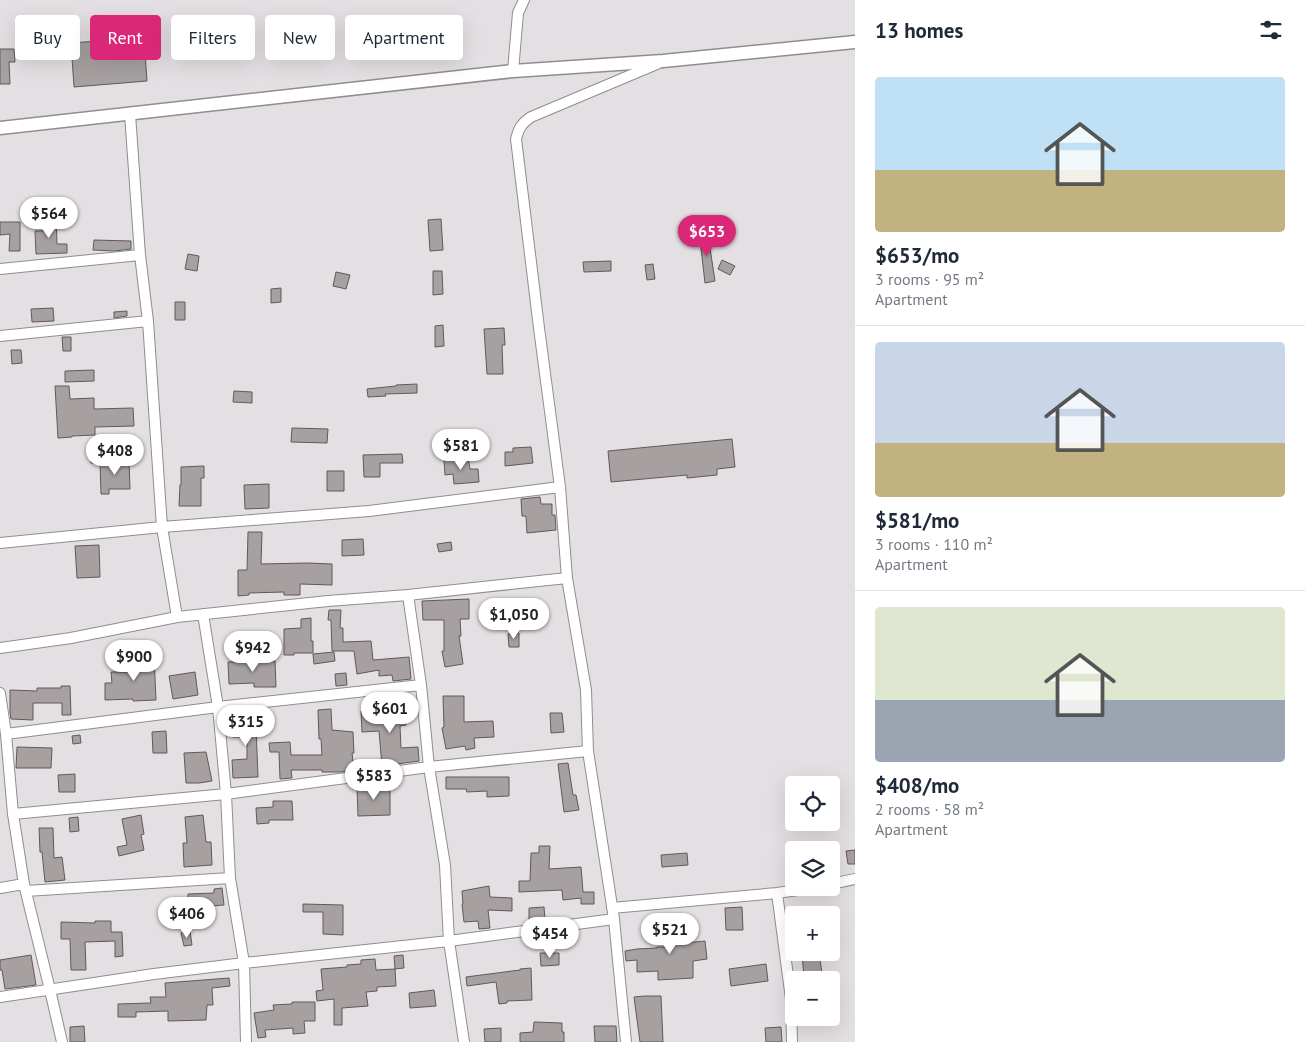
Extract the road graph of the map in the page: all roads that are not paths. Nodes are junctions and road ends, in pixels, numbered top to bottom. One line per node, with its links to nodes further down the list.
1 (524, 0): 4 (street)
2 (855, 42): 3 (main road)
3 (663, 62): 4 (main road); 11 (street)
4 (513, 71): 5 (main road)
5 (130, 114): 6 (main road); 7 (street)
6 (0, 128)
7 (140, 255): 8 (street); 9 (street)
8 (0, 269)
9 (148, 321): 10 (street); 12 (street)
10 (0, 336)
11 (560, 487): 12 (street); 14 (street)
12 (162, 527): 13 (street); 17 (street)
13 (0, 543)
14 (568, 578): 15 (street); 23 (street)
15 (408, 595): 16 (street); 19 (street)
16 (203, 614): 17 (street); 21 (street)
17 (177, 617): 18 (street)
18 (0, 648)
19 (421, 685): 21 (street); 24 (street)
20 (0, 693): 22 (street)
21 (218, 706): 22 (street); 25 (street)
22 (6, 734): 26 (street)
23 (588, 751): 24 (street); 34 (street)
24 (429, 767): 25 (street); 35 (street)
25 (226, 794): 26 (street); 27 (street)
26 (14, 814): 31 (street)
27 (230, 878): 31 (street); 36 (street)
28 (855, 879): 29 (street)
29 (840, 882)
30 (0, 888): 31 (street)
31 (25, 888): 37 (street)
32 (785, 892): 33 (street)
33 (777, 893): 34 (street); 43 (street)
34 (613, 914): 35 (street); 42 (street)
35 (449, 940): 36 (street); 41 (street)
36 (244, 963): 37 (street); 40 (street)
37 (50, 990): 38 (street); 39 (street)
38 (0, 997)
39 (62, 1042)
40 (246, 1042)
41 (464, 1042)
42 (626, 1042)
43 (792, 1042)

